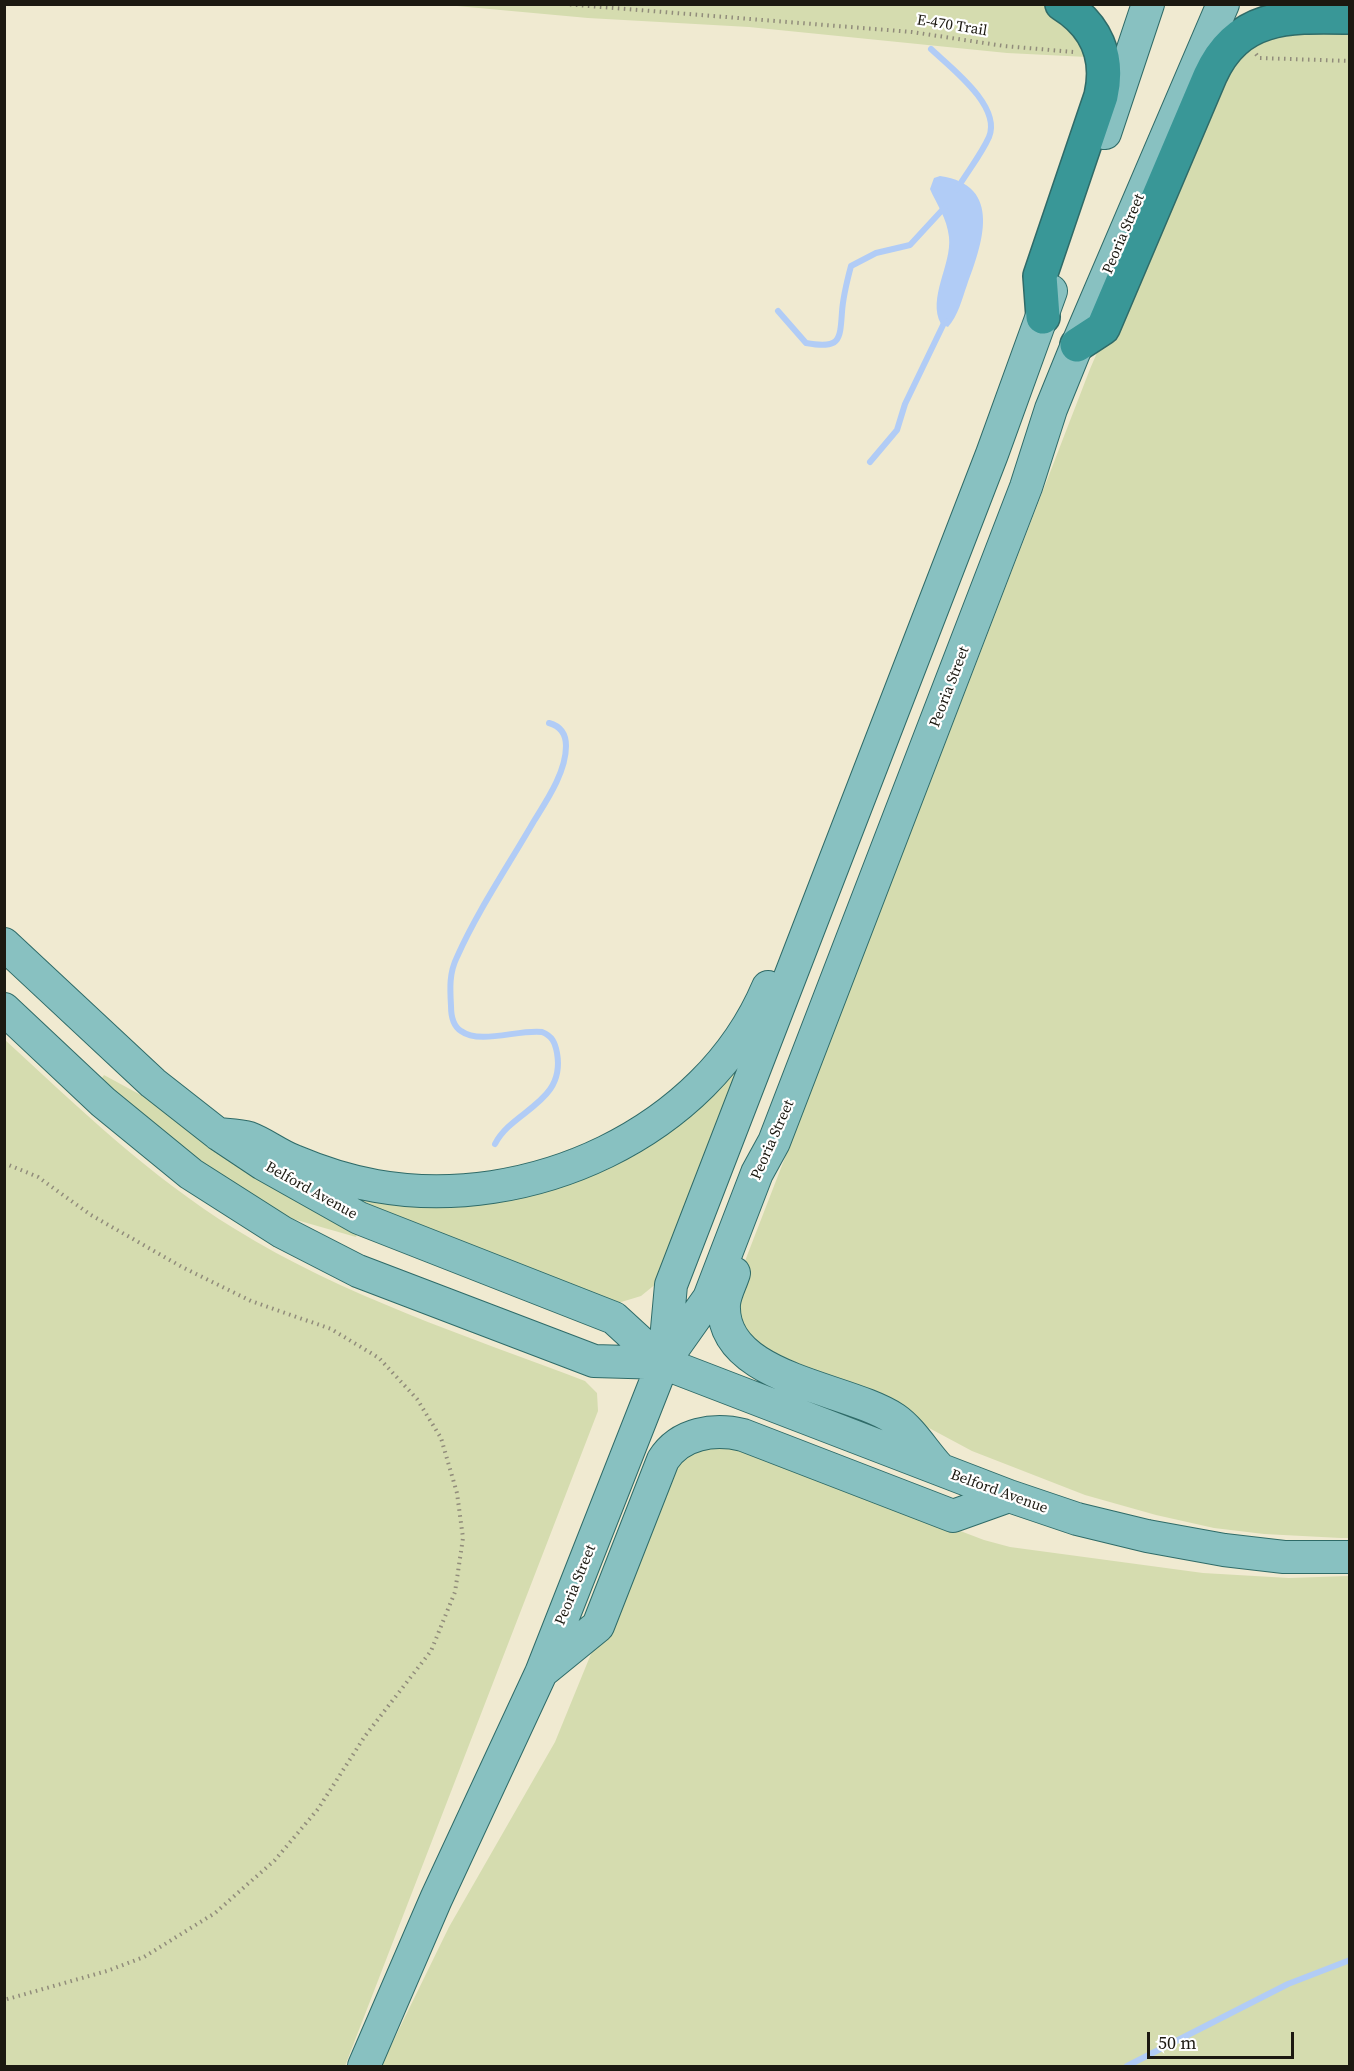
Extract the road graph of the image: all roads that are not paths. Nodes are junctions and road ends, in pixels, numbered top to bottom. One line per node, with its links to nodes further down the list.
1 (1062, 4): 5 (highway)
2 (1148, 4): 5 (main road, Peoria Street)
3 (1223, 4): 6 (main road, Peoria Street)
4 (1350, 17): 6 (highway)
5 (1042, 317): 7 (main road, Peoria Street)
6 (1077, 345): 11 (main road, Peoria Street)
7 (841, 844): 10 (main road); 12 (main road, Peoria Street)
8 (4, 944): 10 (main road, Belford Avenue)
9 (4, 1009): 12 (main road, Belford Avenue)
10 (218, 1134): 12 (main road, Belford Avenue)
11 (774, 1142): 12 (main road, Peoria Street); 13 (main road)
12 (663, 1363): 13 (main road, Belford Avenue); 16 (main road, Peoria Street)
13 (940, 1470): 14 (main road, Belford Avenue)
14 (1009, 1496): 15 (main road, Belford Avenue); 16 (main road)
15 (1350, 1557)
16 (541, 1673): 17 (main road, Peoria Street)
17 (364, 2067)

